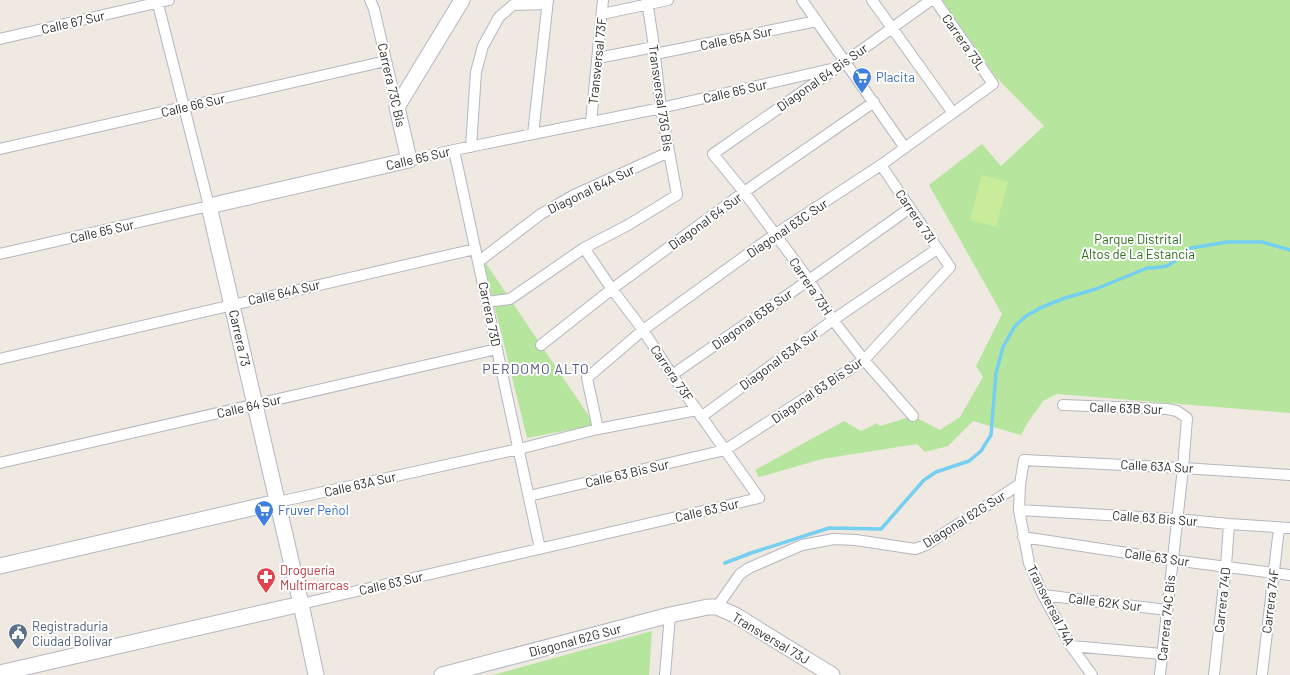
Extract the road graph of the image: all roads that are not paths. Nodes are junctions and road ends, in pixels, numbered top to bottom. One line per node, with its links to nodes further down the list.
1 (169, 0): 8 (street, Calle 67 Sur)
2 (603, 0): 13 (street, Transversal 73F)
3 (668, 0): 10 (street)
4 (802, 0): 14 (street)
5 (872, 0): 15 (street)
6 (930, 0): 15 (street, Diagonal 64 Bis Sur)
7 (935, 0): 21 (street, Carrera 73L)
8 (157, 1): 16 (street, Calle 67 Sur); 23 (street, Carrera 73)
9 (548, 2): 28 (street); 29 (street)
10 (647, 2): 13 (street); 17 (street, Transversal 73G Bis)
11 (456, 3): 24 (street)
12 (372, 4): 19 (street, Carrera 73C Bis)
13 (602, 14): 18 (street, Transversal 73F)
14 (816, 21): 17 (street, Calle 65A Sur); 20 (street)
15 (892, 27): 20 (street, Diagonal 64 Bis Sur); 26 (street)
16 (0, 39)
17 (655, 51): 18 (street, Calle 65A Sur); 25 (street, Transversal 73G Bis)
18 (598, 58): 27 (street, Transversal 73F)
19 (386, 61): 23 (street, Calle 66 Sur); 24 (street, Carrera 73C Bis)
20 (841, 64): 22 (street); 25 (street, Calle 65 Sur); 34 (street, Diagonal 64 Bis Sur)
21 (993, 84): 26 (street, Diagonal 63C Sur)
22 (874, 102): 30 (street); 37 (street, Diagonal 64 Sur)
23 (184, 107): 31 (street, Calle 66 Sur); 38 (street, Carrera 73)
24 (397, 107): 35 (street, Carrera 73C Bis)
25 (661, 108): 27 (street, Calle 65 Sur); 33 (street, Transversal 73G Bis)
26 (953, 113): 30 (street, Diagonal 63C Sur)
27 (591, 122): 28 (street, Calle 65 Sur)
28 (532, 134): 29 (street, Calle 65 Sur)
29 (471, 147): 32 (street, Calle 65 Sur)
30 (905, 148): 36 (street, Diagonal 63C Sur)
31 (0, 149)
32 (454, 150): 35 (street, Calle 65 Sur); 42 (street, Carrera 73D)
33 (669, 152): 41 (street, Transversal 73G Bis); 45 (street, Diagonal 64A Sur)
34 (713, 154): 37 (street, Carrera 73H)
35 (409, 160): 38 (street, Calle 65 Sur)
36 (881, 165): 39 (street, Carrera 73I); 40 (street, Diagonal 63C Sur)
37 (744, 192): 40 (street, Carrera 73H); 48 (street, Diagonal 64 Sur)
38 (209, 206): 44 (street, Calle 65 Sur); 50 (street, Carrera 73)
39 (910, 208): 43 (street, Carrera 73I); 47 (street, Diagonal 63B Sur)
40 (774, 235): 47 (street, Carrera 73H); 52 (street, Diagonal 63C Sur)
41 (584, 248): 48 (street, Carrera 73F); 49 (street)
42 (476, 249): 45 (street, Carrera 73D); 50 (street, Calle 64A Sur)
43 (937, 249): 46 (street, Carrera 73I); 51 (street, Diagonal 63A Sur)
44 (0, 254)
45 (478, 262): 49 (street, Carrera 73D)
46 (950, 267): 56 (street, Diagonal 63 Bis Sur)
47 (809, 280): 51 (street, Carrera 73H); 57 (street, Diagonal 63B Sur)
48 (612, 289): 52 (street, Carrera 73F); 53 (street, Diagonal 64 Sur)
49 (487, 302): 54 (street, Carrera 73D)
50 (232, 304): 55 (street, Calle 64A Sur); 58 (street, Carrera 73)
51 (833, 320): 56 (street, Carrera 73H); 60 (street, Diagonal 63A Sur)
52 (643, 330): 57 (street, Carrera 73F); 63 (street, Diagonal 63C Sur)
53 (541, 345)
54 (497, 349): 58 (street, Calle 64 Sur); 64 (street, Carrera 73D)
55 (0, 358)
56 (864, 360): 61 (street, Carrera 73H); 65 (street, Diagonal 63 Bis Sur)
57 (672, 375): 60 (street, Carrera 73F)
58 (255, 404): 67 (street, Calle 64 Sur); 73 (street, Carrera 73)
59 (1063, 405): 62 (street, Calle 63B Sur)
60 (699, 413): 63 (street, Calle 63A Sur); 65 (street, Carrera 73F)
61 (912, 416)
62 (1187, 418): 68 (street, Carrera 74C Bis)
63 (598, 429): 64 (street, Calle 63A Sur)
64 (519, 449): 71 (street, Carrera 73D); 73 (street, Calle 63A Sur)
65 (725, 450): 71 (street, Calle 63 Bis Sur); 72 (street, Carrera 73F)
66 (1024, 460): 68 (street, Calle 63A Sur); 70 (street, Transversal 74A)
67 (0, 463)
68 (1183, 468): 69 (street, Calle 63A Sur); 75 (street, Carrera 74C Bis)
69 (1290, 476)
70 (1020, 484): 74 (street, Transversal 74A); 88 (street, Diagonal 62G Sur)
71 (529, 496): 80 (street, Carrera 73D)
72 (759, 498): 80 (street, Calle 63 Sur)
73 (278, 502): 82 (street, Calle 63A Sur); 87 (street, Carrera 73)
74 (1019, 510): 75 (street, Calle 63 Bis Sur); 79 (street, Transversal 74A)
75 (1177, 519): 76 (street, Calle 63 Bis Sur); 81 (street, Carrera 74C Bis)
76 (1229, 524): 77 (street, Calle 63 Bis Sur); 83 (street, Carrera 74D)
77 (1279, 528): 78 (street, Calle 63 Bis Sur); 84 (street, Carrera 74F)
78 (1290, 528)
79 (1023, 537): 81 (street, Calle 63 Sur); 86 (street, Transversal 74A)
80 (540, 549): 87 (street, Calle 63 Sur)
81 (1173, 560): 83 (street, Calle 63 Sur); 89 (street, Carrera 74C Bis)
82 (0, 566)
83 (1226, 566): 84 (street, Calle 63 Sur); 100 (street, Carrera 74D)
84 (1274, 574): 85 (street, Calle 63 Sur); 101 (street, Carrera 74F)
85 (1290, 575)
86 (1043, 595): 89 (street, Calle 62K Sur); 91 (street, Transversal 74A)
87 (301, 604): 93 (street, Calle 63 Sur); 94 (street, Carrera 73)
88 (712, 607): 90 (street, Diagonal 62G Sur); 97 (street, Transversal 73J)
89 (1167, 610): 92 (street, Carrera 74C Bis)
90 (670, 615): 95 (street, Diagonal 62G Sur); 96 (street)
91 (1071, 646): 92 (street); 98 (street, Transversal 74A)
92 (1162, 654): 99 (street, Carrera 74C Bis)
93 (0, 673)
94 (316, 675)
95 (442, 675)
96 (665, 675)
97 (832, 675)
98 (1092, 675)
99 (1160, 675)
100 (1214, 675)
101 (1262, 675)

